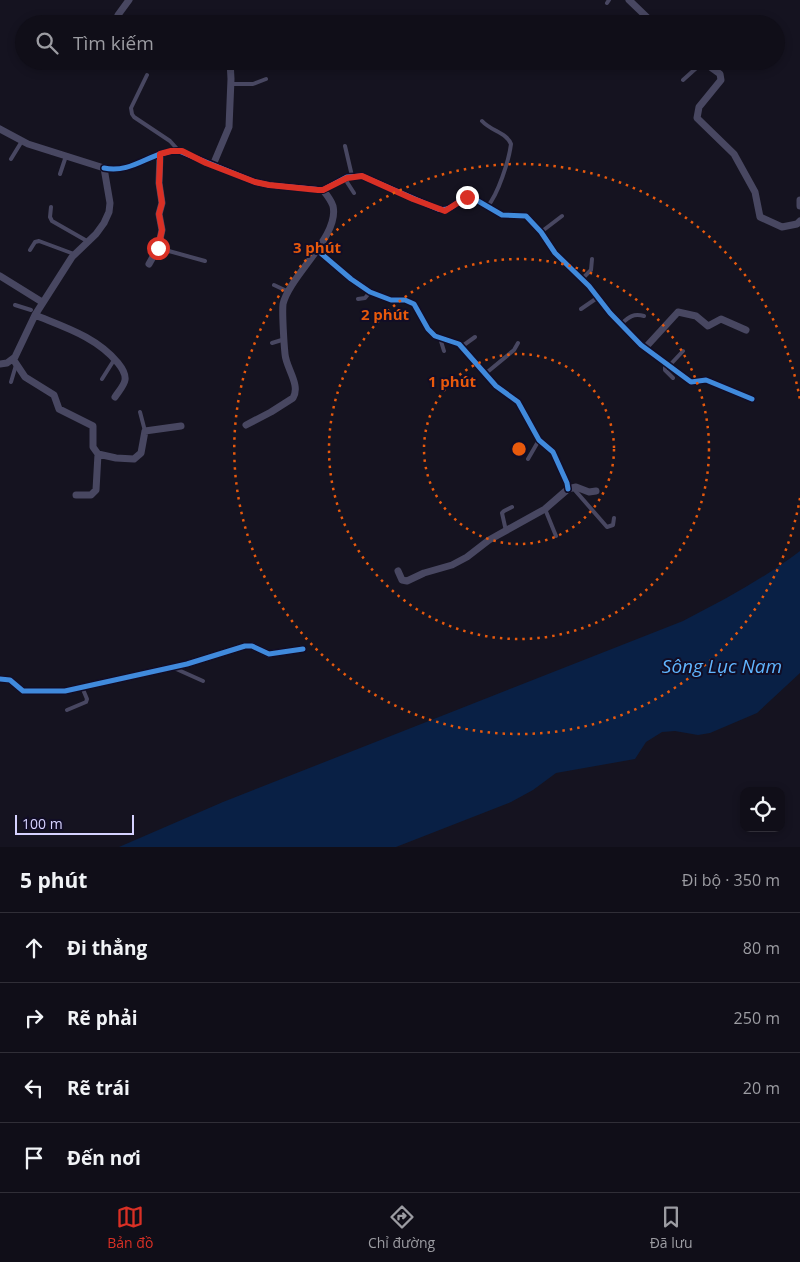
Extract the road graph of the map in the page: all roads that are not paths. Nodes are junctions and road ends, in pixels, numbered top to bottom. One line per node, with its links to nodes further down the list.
1 (129, 0): 3 (street)
2 (629, 0): 4 (street)
3 (118, 15)
4 (645, 15)
5 (230, 70): 11 (street)
6 (694, 70): 10 (lane)
7 (714, 70): 31 (street)
8 (147, 75): 16 (lane)
9 (266, 79): 11 (lane)
10 (683, 80)
11 (230, 84): 20 (street)
12 (482, 121): 29 (lane)
13 (0, 129): 14 (street)
14 (22, 141): 18 (street); 19 (lane)
15 (345, 146): 23 (lane)
16 (180, 151): 17 (street); 20 (street)
17 (160, 154): 21 (street); 34 (street)
18 (66, 156): 21 (street); 22 (lane)
19 (11, 160)
20 (213, 165): 24 (street)
21 (104, 168): 33 (street)
22 (60, 174)
23 (348, 178): 24 (street); 25 (lane); 29 (street)
24 (323, 190): 36 (street)
25 (354, 193)
26 (800, 200): 27 (street)
27 (800, 206)
28 (52, 207): 33 (lane)
29 (487, 207): 32 (street)
30 (562, 216): 32 (lane)
31 (800, 221)
32 (541, 232): 42 (street)
33 (87, 241): 37 (street)
34 (158, 248): 39 (lane); 40 (street)
35 (30, 250): 37 (lane)
36 (317, 250): 44 (street); 45 (street)
37 (74, 254): 48 (street)
38 (592, 259): 42 (lane)
39 (205, 261)
40 (148, 264)
41 (0, 276): 48 (street)
42 (582, 279): 46 (street)
43 (274, 285): 44 (lane)
44 (289, 292): 57 (street)
45 (370, 292): 47 (lane); 56 (street)
46 (597, 298): 50 (lane); 53 (street)
47 (358, 299)
48 (42, 302): 51 (street)
49 (15, 305): 51 (lane)
50 (581, 309)
51 (34, 312): 64 (street); 65 (street)
52 (644, 316): 53 (lane)
53 (621, 324): 61 (street)
54 (746, 330): 61 (street)
55 (476, 337): 60 (lane)
56 (440, 338): 60 (street); 62 (lane)
57 (285, 340): 58 (lane); 75 (street)
58 (272, 343)
59 (518, 343): 68 (lane)
60 (461, 347): 68 (street)
61 (644, 348): 67 (street)
62 (444, 351)
63 (683, 351): 67 (lane)
64 (114, 359): 70 (lane); 72 (street)
65 (15, 362): 66 (street); 71 (lane); 79 (street)
66 (0, 364)
67 (667, 365): 69 (lane); 73 (street)
68 (485, 374): 78 (street)
69 (673, 378)
70 (102, 379)
71 (11, 382)
72 (115, 397)
73 (752, 399)
74 (140, 412): 77 (lane)
75 (246, 425)
76 (180, 426): 77 (street)
77 (145, 431): 79 (street)
78 (539, 440): 80 (lane); 81 (street)
79 (98, 454): 83 (street)
80 (528, 459)
81 (571, 489): 82 (street); 85 (street); 86 (lane)
82 (596, 491)
83 (76, 495)
84 (512, 507): 87 (lane)
85 (545, 509): 87 (street); 88 (lane)
86 (614, 518)
87 (506, 531): 89 (street)
88 (556, 536)
89 (398, 571)
90 (303, 649): 91 (street)
91 (172, 668): 93 (lane); 94 (street)
92 (0, 679): 94 (street)
93 (203, 681)
94 (82, 687): 95 (lane)
95 (67, 710)

